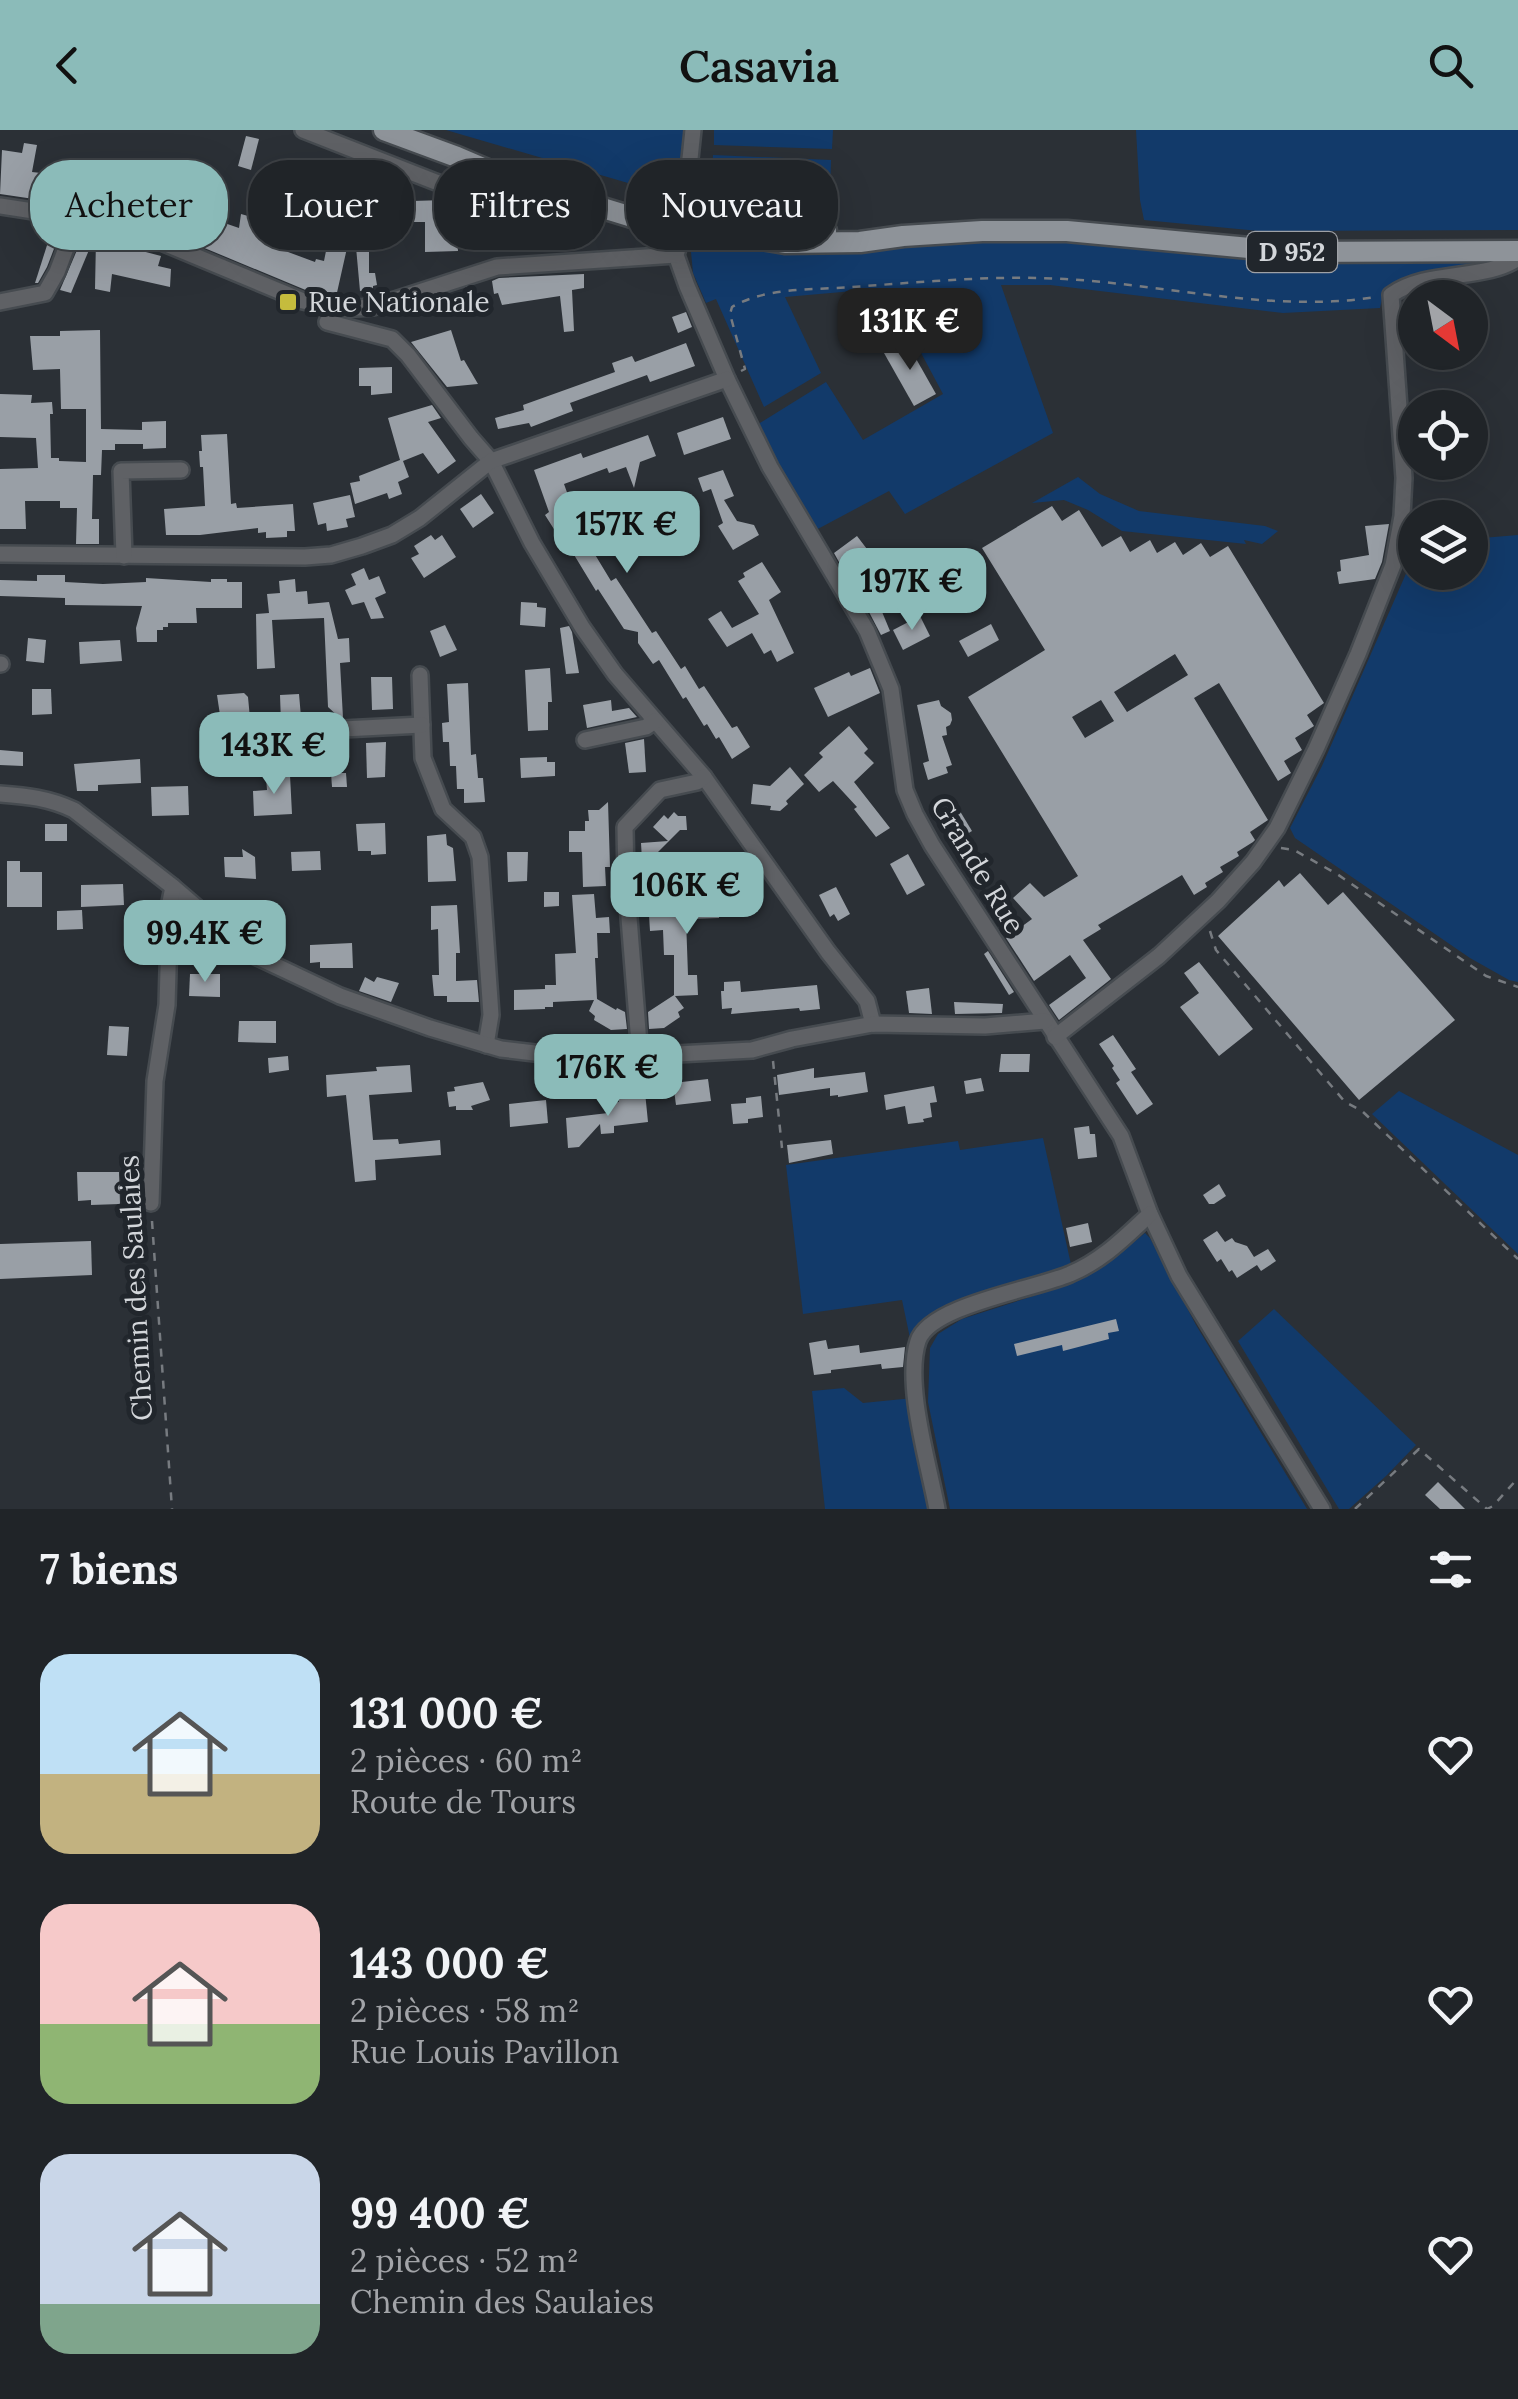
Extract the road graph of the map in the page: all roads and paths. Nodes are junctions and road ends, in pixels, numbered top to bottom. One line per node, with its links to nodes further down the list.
1 (303, 130): 5 (street)
2 (384, 130): 6 (main road, D 952)
3 (693, 130): 4 (street)
4 (690, 160)
5 (434, 181)
6 (626, 203)
7 (0, 206): 8 (street)
8 (30, 211)
9 (838, 232): 13 (main road, D 952)
10 (65, 250): 16 (street)
11 (180, 250): 14 (street)
12 (677, 250): 14 (street)
13 (1518, 254): 15 (street)
14 (676, 255): 18 (street, Grande Rue)
15 (1391, 295): 18 (path); 30 (street)
16 (0, 302)
17 (327, 322): 19 (street)
18 (727, 379): 19 (street); 34 (street, Grande Rue)
19 (492, 460): 22 (street); 24 (street)
20 (180, 470): 22 (street)
21 (0, 554): 22 (street)
22 (124, 556)
23 (420, 675): 25 (street)
24 (656, 721): 27 (street); 28 (street)
25 (422, 724): 26 (street); 37 (street)
26 (342, 729)
27 (585, 740)
28 (704, 777): 35 (street); 39 (street)
29 (0, 794): 31 (street)
30 (1264, 846): 32 (street); 33 (path)
31 (172, 886): 37 (street); 41 (street, Chemin des Saulaies)
32 (1202, 917): 36 (street); 43 (path)
33 (1518, 986)
34 (1045, 1021): 35 (street); 36 (street, Grande Rue)
35 (873, 1024): 38 (street)
36 (1055, 1037): 42 (street, Grande Rue)
37 (486, 1044): 39 (street)
38 (772, 1044): 39 (street); 40 (path)
39 (640, 1056)
40 (782, 1148)
41 (151, 1203): 45 (path, Chemin des Saulaies)
42 (1150, 1214): 46 (street); 47 (street, Grande Rue)
43 (1518, 1259)
44 (1518, 1478): 48 (path)
45 (172, 1509)
46 (937, 1509)
47 (1322, 1509)
48 (1355, 1509)

